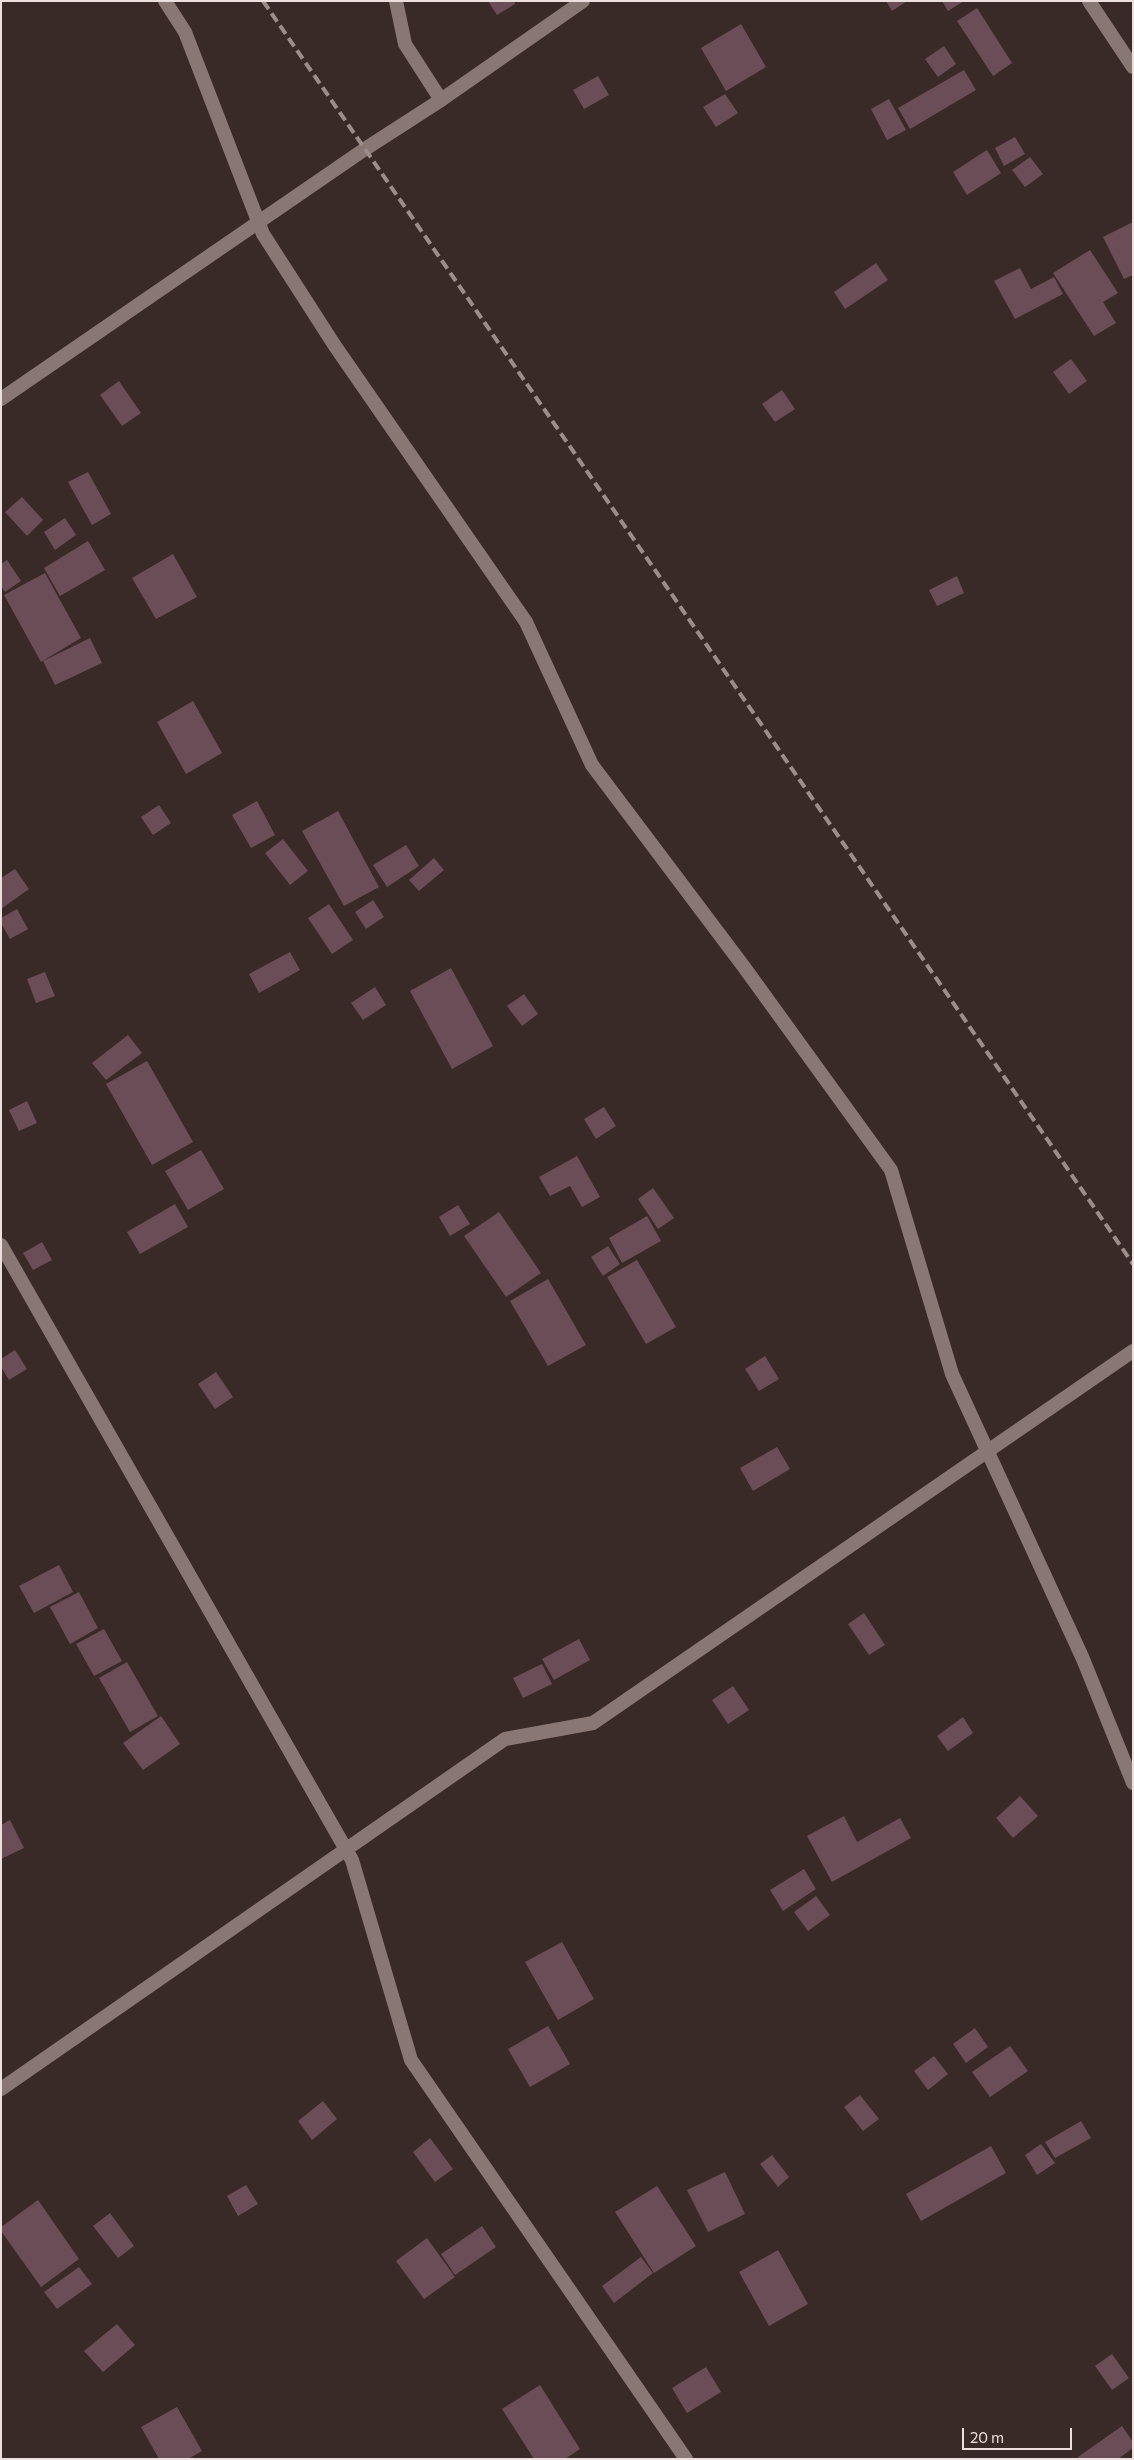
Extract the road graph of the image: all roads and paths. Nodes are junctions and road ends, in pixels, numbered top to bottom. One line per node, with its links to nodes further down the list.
1 (165, 1): 7 (street)
2 (396, 1): 6 (street)
3 (583, 1): 6 (street)
4 (1088, 1): 5 (street)
5 (1133, 67)
6 (440, 100): 7 (street)
7 (259, 223): 8 (street); 11 (street)
8 (1, 399)
9 (1, 1245): 13 (street)
10 (1133, 1351): 11 (street)
11 (987, 1451): 12 (street); 13 (street)
12 (1133, 1783)
13 (347, 1850): 14 (street); 15 (street)
14 (1, 2089)
15 (686, 2459)

